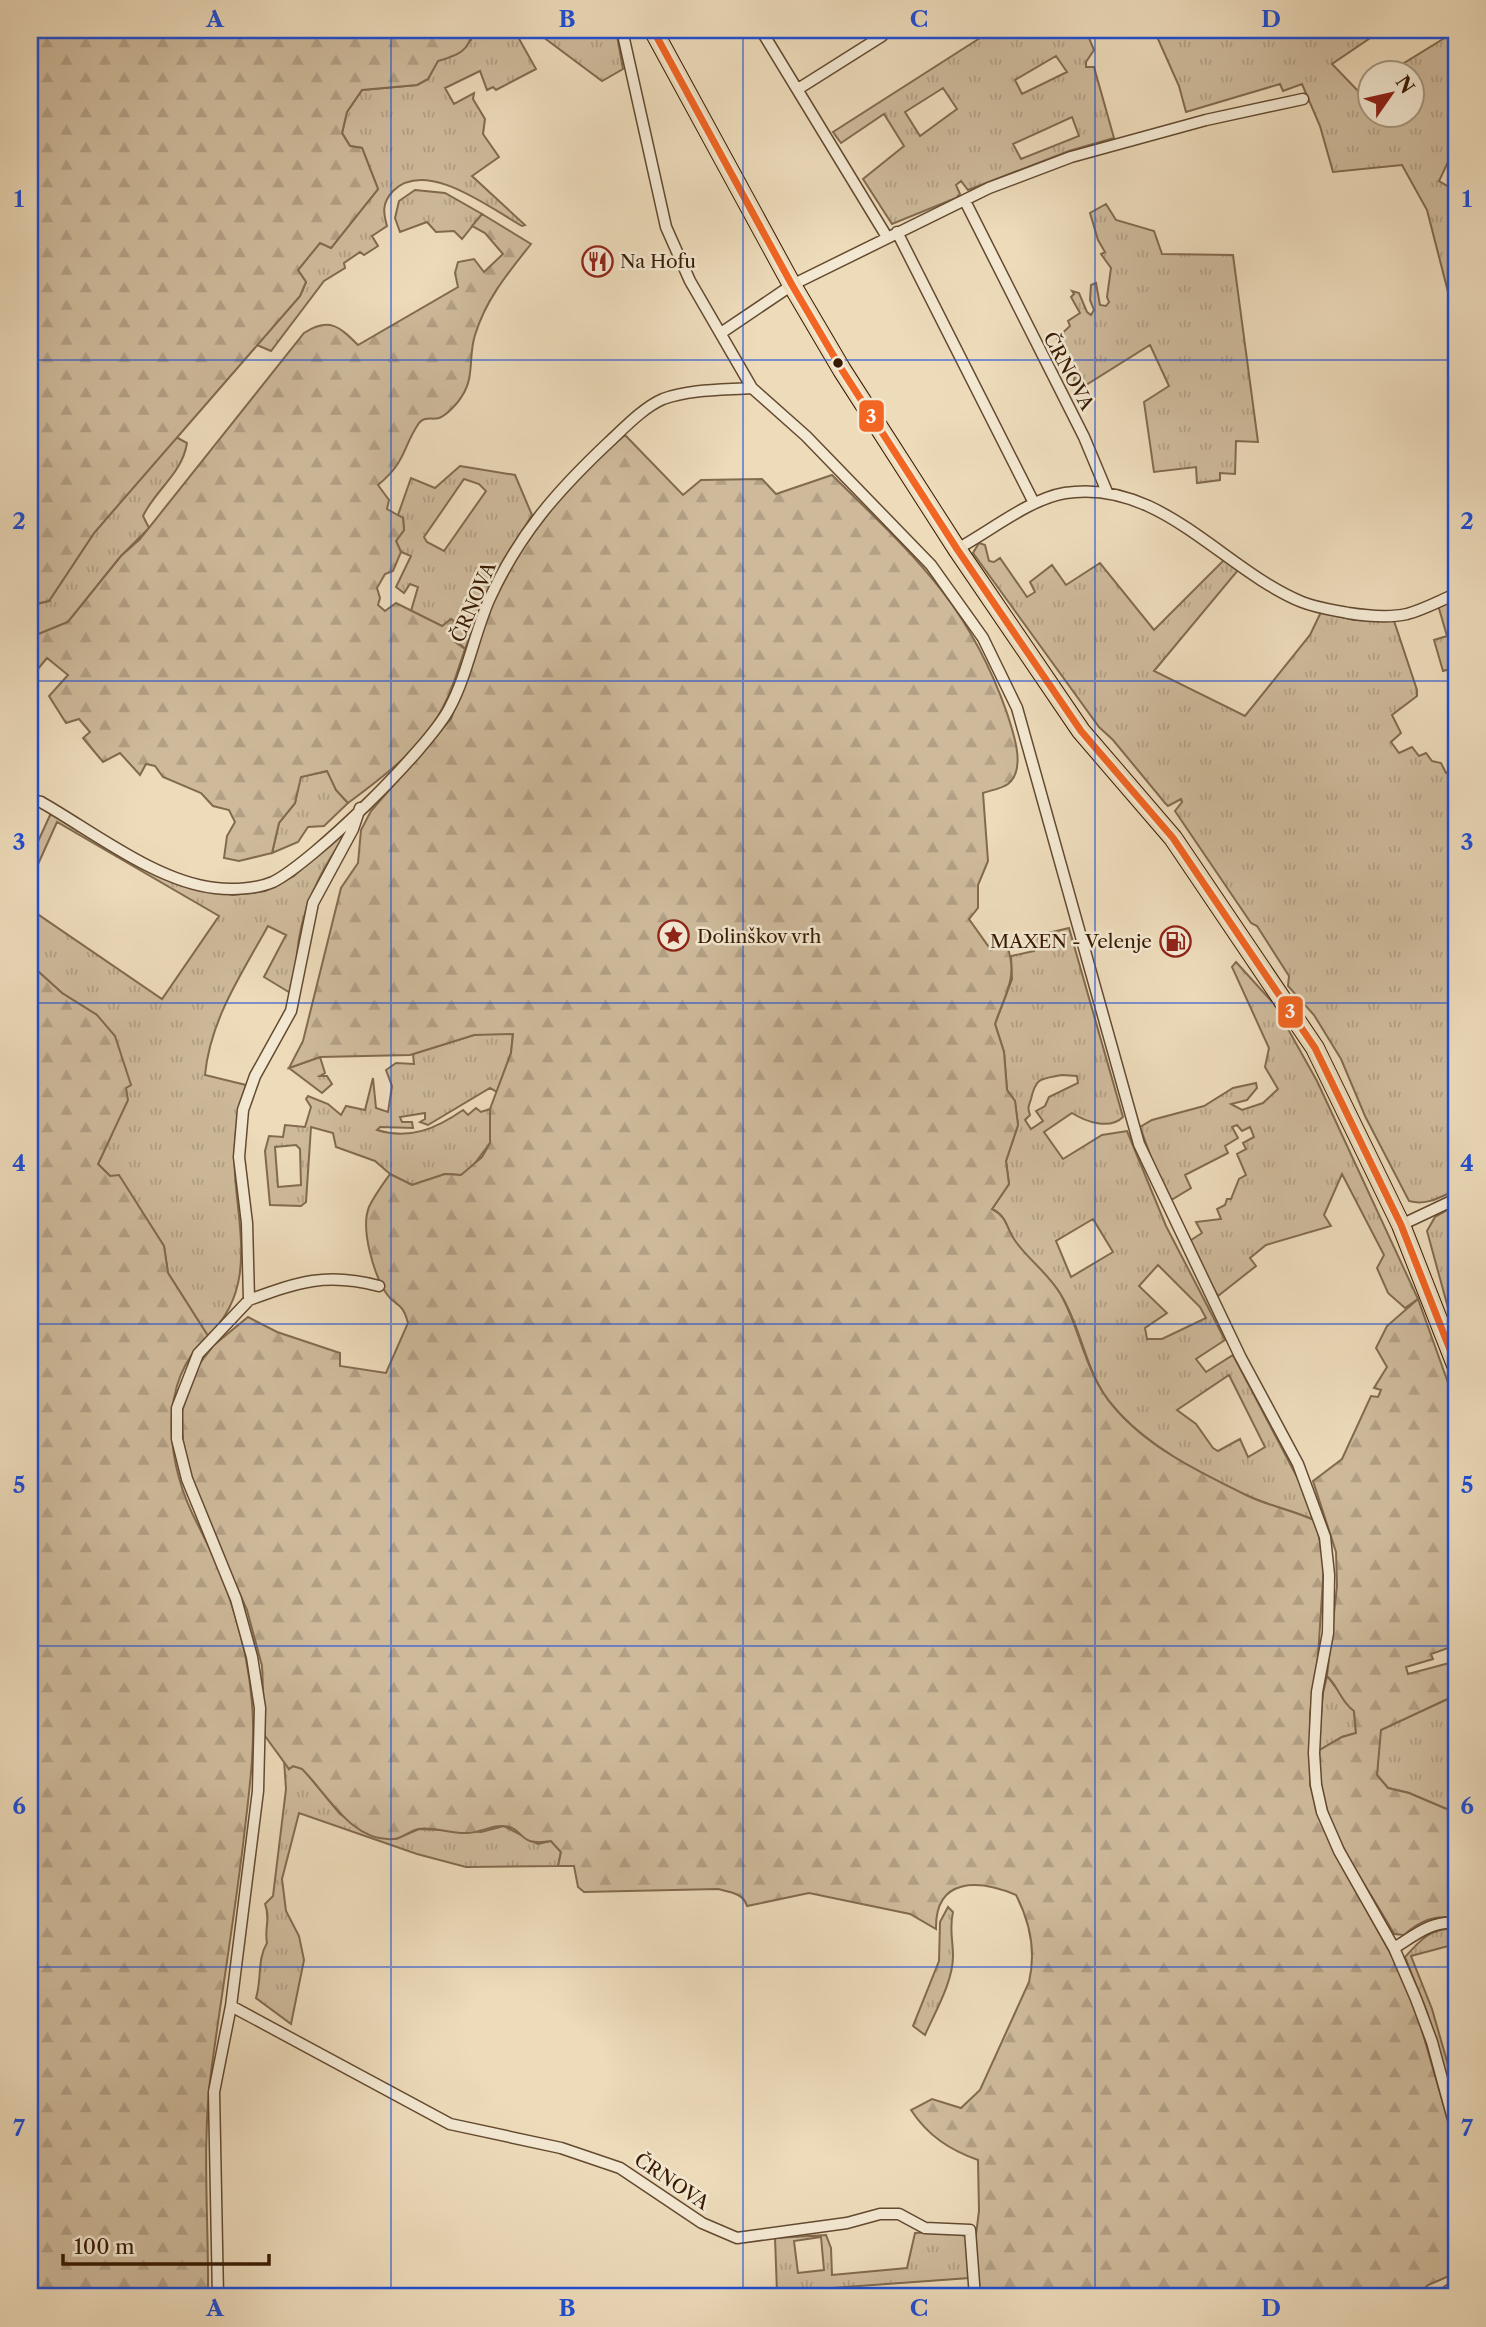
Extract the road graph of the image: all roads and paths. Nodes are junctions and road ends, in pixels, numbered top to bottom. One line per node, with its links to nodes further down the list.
1 (622, 30): 10 (street)
2 (653, 30): 9 (main road)
3 (761, 30): 5 (street)
4 (882, 36): 5 (street)
5 (798, 89): 8 (street)
6 (1303, 99): 7 (street)
7 (965, 201): 8 (street); 12 (street, ČRNOVA)
8 (892, 234): 9 (street); 13 (street)
9 (792, 285): 10 (street); 14 (main road)
10 (721, 333): 11 (street)
11 (752, 388): 17 (street, ČRNOVA); 24 (street)
12 (1107, 492): 13 (street); 15 (street)
13 (1034, 503): 14 (street)
14 (957, 549): 19 (main road)
15 (1456, 594)
16 (30, 800): 17 (street, ČRNOVA)
17 (360, 808): 21 (street)
18 (1456, 1199): 19 (street)
19 (1401, 1224): 22 (main road)
20 (379, 1286): 21 (street)
21 (249, 1300): 25 (street)
22 (1456, 1365)
23 (1456, 1923): 24 (street)
24 (1394, 1948): 26 (street)
25 (231, 2006): 27 (street); 28 (street, ČRNOVA)
26 (1456, 2130)
27 (218, 2297)
28 (975, 2297)

